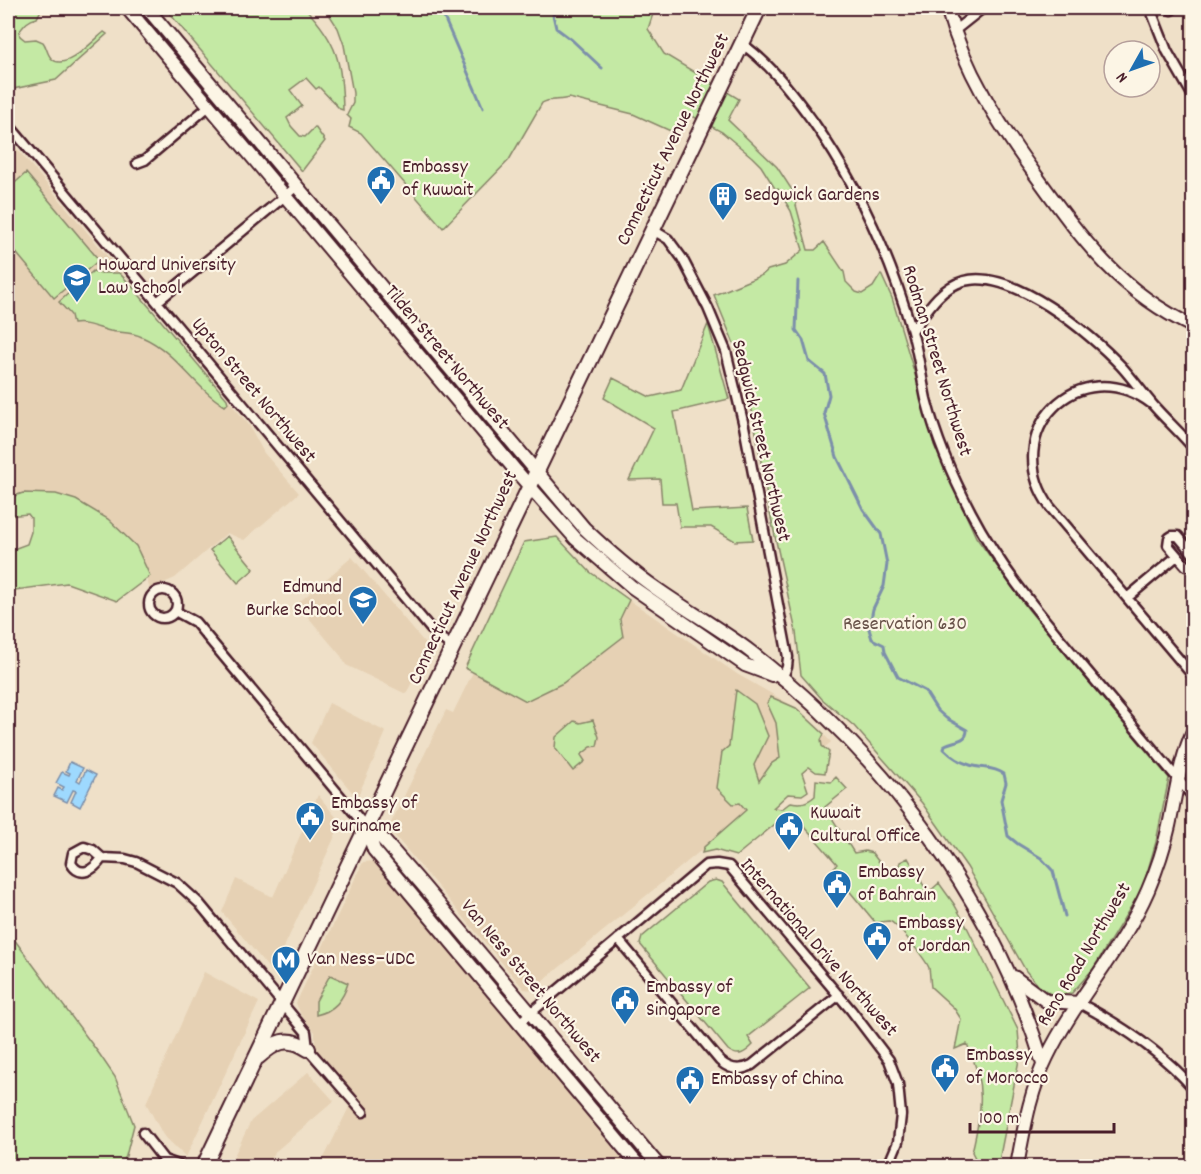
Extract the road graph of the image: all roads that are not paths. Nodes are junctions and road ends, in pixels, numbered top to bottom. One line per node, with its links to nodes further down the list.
1 (127, 8): 10 (street, Tilden Street Northwest)
2 (147, 8): 13 (street, Tilden Street Northwest)
3 (759, 8): 8 (main road, Connecticut Avenue Northwest)
4 (947, 8): 7 (street)
5 (983, 8): 7 (street)
6 (1150, 8): 9 (street)
7 (954, 31): 17 (street)
8 (742, 44): 15 (main road, Connecticut Avenue Northwest); 18 (street, Rodman Street Northwest)
9 (1194, 98)
10 (209, 106): 12 (street); 14 (street, Tilden Street Northwest)
11 (8, 124): 16 (street, Upton Street Northwest)
12 (137, 163)
13 (297, 186): 14 (street); 21 (street, Tilden Street Northwest)
14 (284, 195): 16 (street); 22 (street, Tilden Street Northwest)
15 (653, 230): 21 (main road, Connecticut Avenue Northwest); 32 (street, Sedgwick Street Northwest)
16 (157, 302): 30 (street, Upton Street Northwest)
17 (1194, 327)
18 (912, 331): 19 (street); 34 (street, Rodman Street Northwest)
19 (1152, 404): 20 (street); 28 (street)
20 (1194, 449)
21 (536, 472): 22 (main road, Connecticut Avenue Northwest); 26 (street, Tilden Street Northwest)
22 (529, 487): 27 (street, Tilden Street Northwest); 30 (main road, Connecticut Avenue Northwest)
23 (1194, 555): 24 (street)
24 (1177, 556): 25 (street); 28 (street)
25 (1194, 566)
26 (640, 576): 27 (street); 32 (street, Tilden Street Northwest)
27 (632, 587): 32 (street, Tilden Street Northwest)
28 (1127, 598): 31 (street)
29 (175, 611): 36 (street, Van Ness Street Northwest)
30 (453, 646): 36 (main road, Connecticut Avenue Northwest)
31 (1194, 677)
32 (782, 679): 39 (street, Tilden Street Northwest)
33 (1194, 729): 34 (street, Reno Road Northwest)
34 (1178, 780): 35 (street, Rodman Street Northwest); 42 (street, Reno Road Northwest)
35 (1194, 798)
36 (366, 827): 41 (main road, Connecticut Avenue Northwest); 43 (street, Van Ness Street Northwest); 44 (street, Van Ness Street Northwest)
37 (102, 858): 41 (street)
38 (618, 939): 40 (street); 40 (street, International Drive Northwest); 43 (street, International Drive Northwest)
39 (1011, 975): 42 (street); 47 (street, Tilden Street Northwest)
40 (839, 995): 56 (street, International Drive Northwest)
41 (282, 1003): 45 (street); 46 (main road, Connecticut Avenue Northwest)
42 (1079, 1004): 47 (street, Reno Road Northwest); 48 (street)
43 (531, 1013): 44 (street, International Drive Northwest); 55 (street, Van Ness Street Northwest)
44 (520, 1022): 54 (street, Van Ness Street Northwest)
45 (308, 1049): 46 (main road); 49 (street)
46 (255, 1061): 53 (main road, Connecticut Avenue Northwest)
47 (1043, 1064): 57 (street, Reno Road Northwest)
48 (1194, 1089)
49 (363, 1112)
50 (143, 1133): 51 (street)
51 (165, 1163): 52 (street)
52 (181, 1167)
53 (204, 1167)
54 (639, 1167)
55 (659, 1167)
56 (888, 1167)
57 (1017, 1167)

